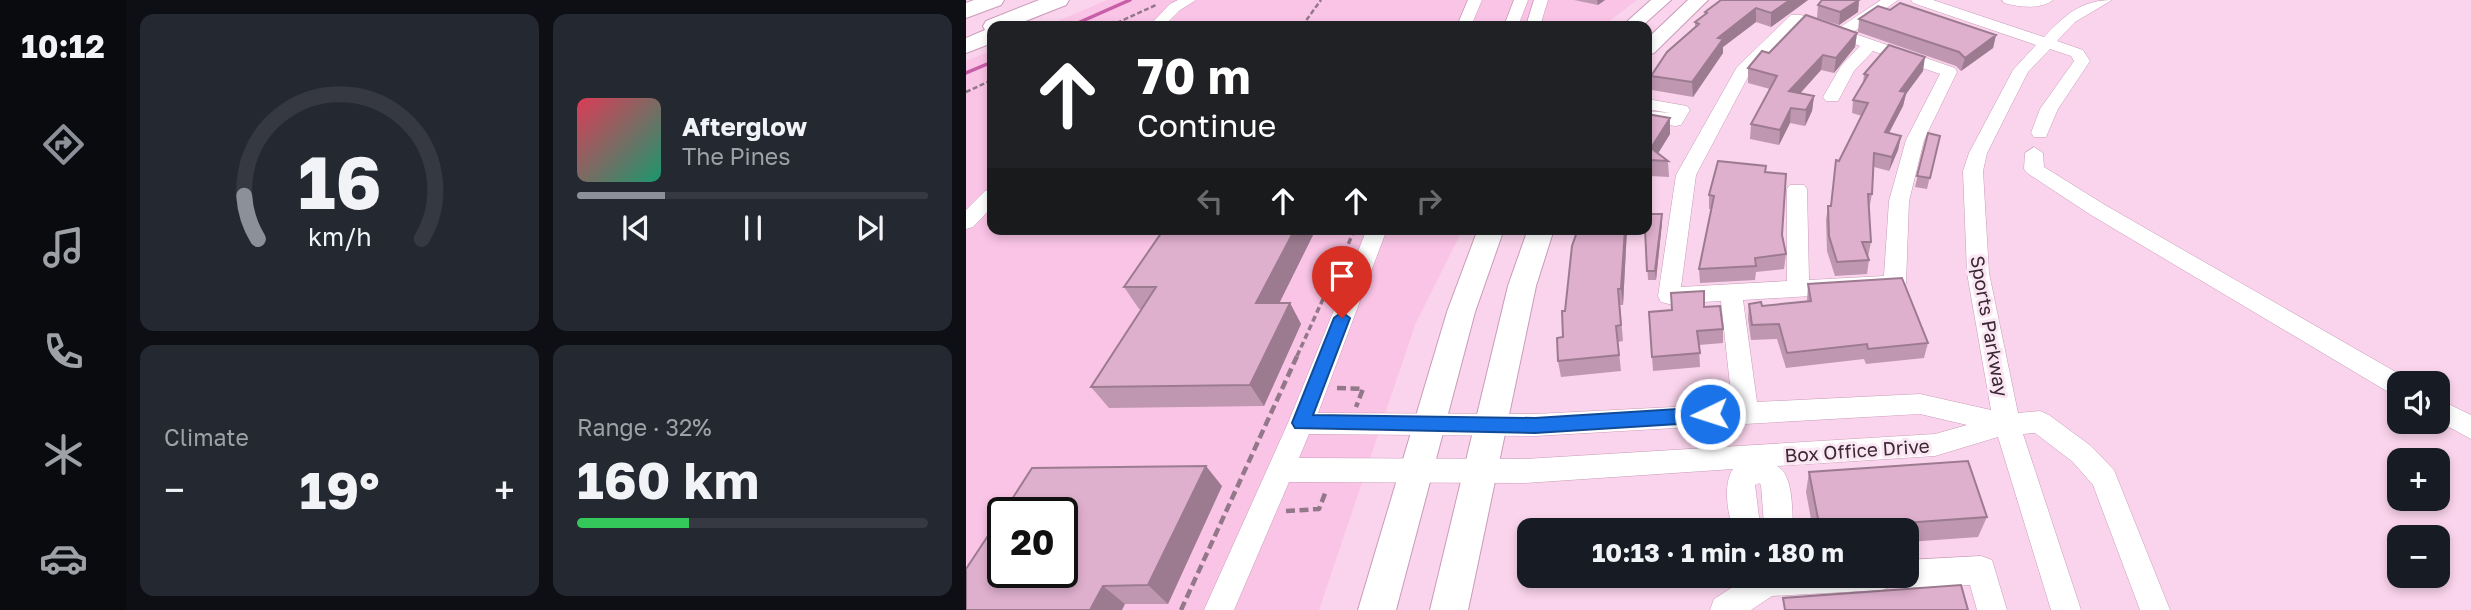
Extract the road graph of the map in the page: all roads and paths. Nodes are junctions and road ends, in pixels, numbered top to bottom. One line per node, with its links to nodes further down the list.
1 (993, 0): 17 (highway)
2 (1058, 0): 18 (highway)
3 (1071, 0): 19 (highway)
4 (1189, 0): 21 (street)
5 (1321, 0): 22 (path)
6 (1475, 0): 23 (street)
7 (1521, 0): 24 (street)
8 (1541, 0): 25 (street)
9 (1661, 0): 26 (main road)
10 (1699, 0): 33 (main road)
11 (1891, 0): 28 (street)
12 (1918, 0): 31 (street)
13 (2009, 0): 14 (street)
14 (2046, 0)
15 (2105, 0): 31 (street, Sports Parkway)
16 (1156, 5): 20 (path)
17 (966, 11)
18 (1007, 21)
19 (1023, 21)
20 (1121, 21)
21 (1161, 21)
22 (1306, 21)
23 (1466, 21)
24 (1513, 21)
25 (1535, 21)
26 (1637, 21)
27 (987, 29): 30 (highway)
28 (1840, 34): 32 (street); 41 (street)
29 (987, 37): 34 (highway)
30 (966, 38)
31 (2046, 42): 51 (street); 55 (street, Sports Parkway)
32 (1871, 44): 37 (street); 49 (street)
33 (1652, 45)
34 (966, 47)
35 (987, 82): 36 (path)
36 (966, 92)
37 (1832, 97)
38 (1652, 106): 39 (street)
39 (1678, 115): 40 (street); 41 (street)
40 (1652, 116)
41 (1715, 121): 50 (street)
42 (1797, 190): 49 (street)
43 (987, 200): 44 (street)
44 (966, 222)
45 (1352, 235): 65 (path)
46 (1375, 235): 54 (street)
47 (1490, 235): 56 (main road)
48 (1539, 235): 57 (main road)
49 (1798, 288): 50 (street)
50 (1731, 292): 52 (street)
51 (2387, 379)
52 (1746, 412): 55 (street, Box Office Drive); 57 (street, Box Office Drive)
53 (2450, 416): 58 (street)
54 (1301, 423): 56 (street, Box Office Drive); 60 (street)
55 (2007, 424): 59 (street, Box Office Drive); 76 (street, Sports Parkway); 77 (street)
56 (1428, 425): 57 (street, Box Office Drive); 61 (main road)
57 (1491, 425): 62 (main road)
58 (2471, 428)
59 (1759, 464): 62 (street, Box Office Drive); 66 (street); 67 (street)
60 (1281, 470): 61 (street, Box Office Drive); 64 (street)
61 (1416, 470): 62 (street, Box Office Drive); 72 (main road)
62 (1481, 471): 73 (main road)
63 (1329, 484): 64 (path)
64 (1263, 512): 65 (path); 71 (street)
65 (1225, 513): 70 (path)
66 (1745, 518)
67 (1778, 518)
68 (1919, 573): 75 (street)
69 (1755, 588): 74 (street)
70 (1181, 610)
71 (1219, 610)
72 (1377, 610)
73 (1449, 610)
74 (1725, 610)
75 (1992, 610)
76 (2066, 610)
77 (2155, 610)

